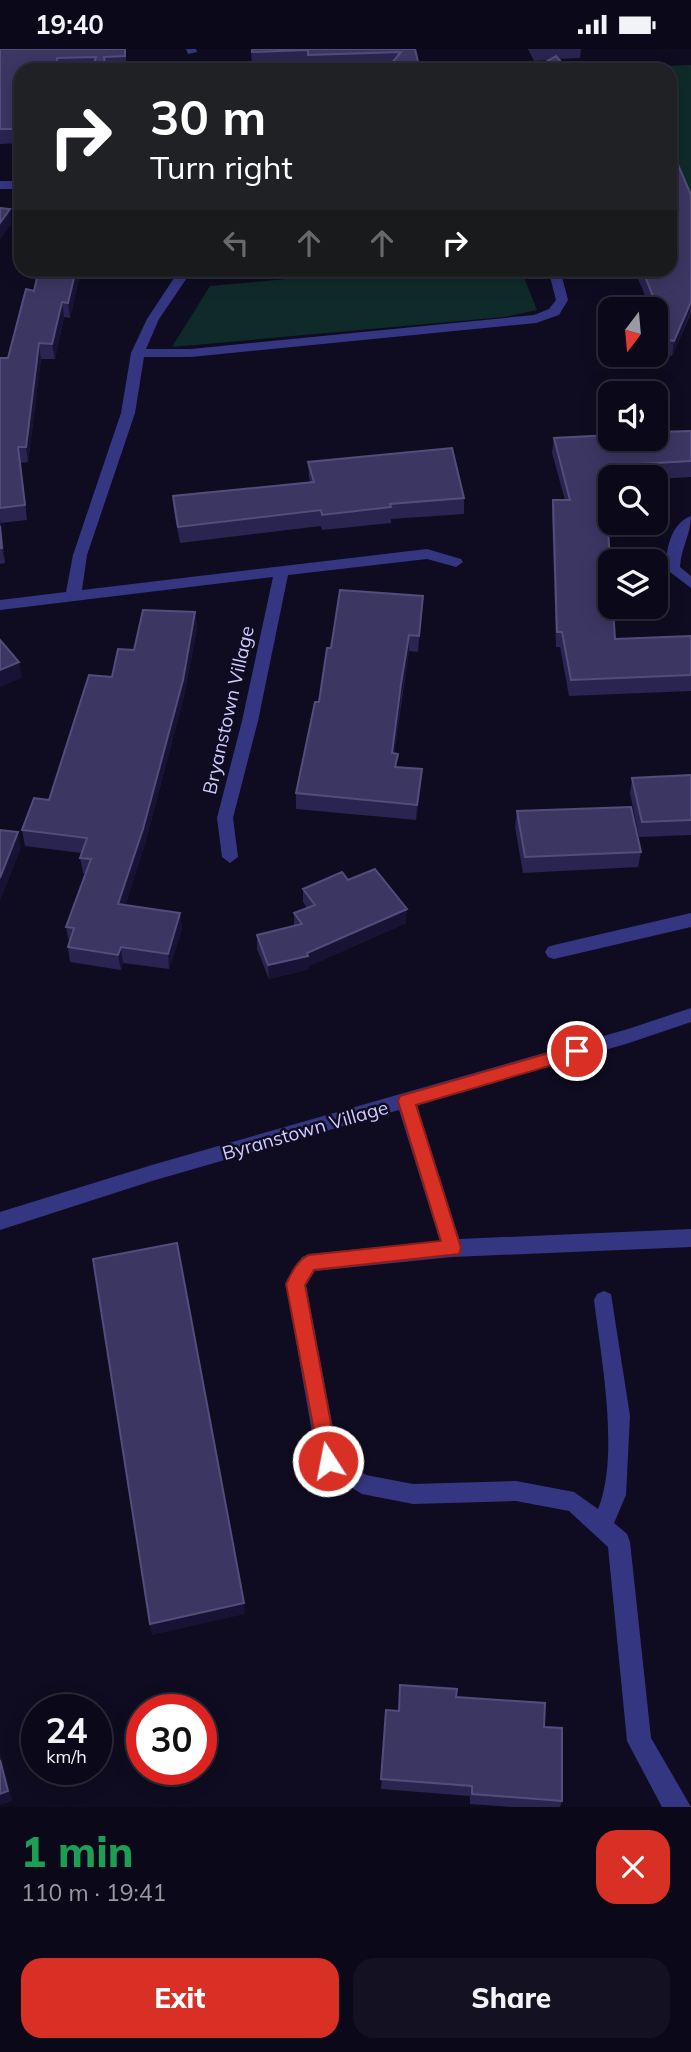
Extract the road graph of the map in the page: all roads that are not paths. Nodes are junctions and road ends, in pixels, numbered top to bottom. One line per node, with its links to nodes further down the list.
1 (182, 277): 3 (street)
2 (556, 277): 3 (street)
3 (138, 353): 8 (street)
4 (691, 521): 7 (street)
5 (456, 562): 6 (street)
6 (281, 573): 8 (street); 10 (street, Bryanstown Village)
7 (691, 583)
8 (73, 599): 9 (street)
9 (0, 605)
10 (230, 857)
11 (691, 920): 12 (street)
12 (554, 953)
13 (691, 1015): 14 (street, Byranstown Village)
14 (406, 1101): 15 (street, Byranstown Village); 17 (street)
15 (0, 1221)
16 (691, 1238): 17 (street)
17 (452, 1248): 19 (street)
18 (604, 1300): 19 (street)
19 (602, 1527): 20 (street)
20 (680, 1807)

